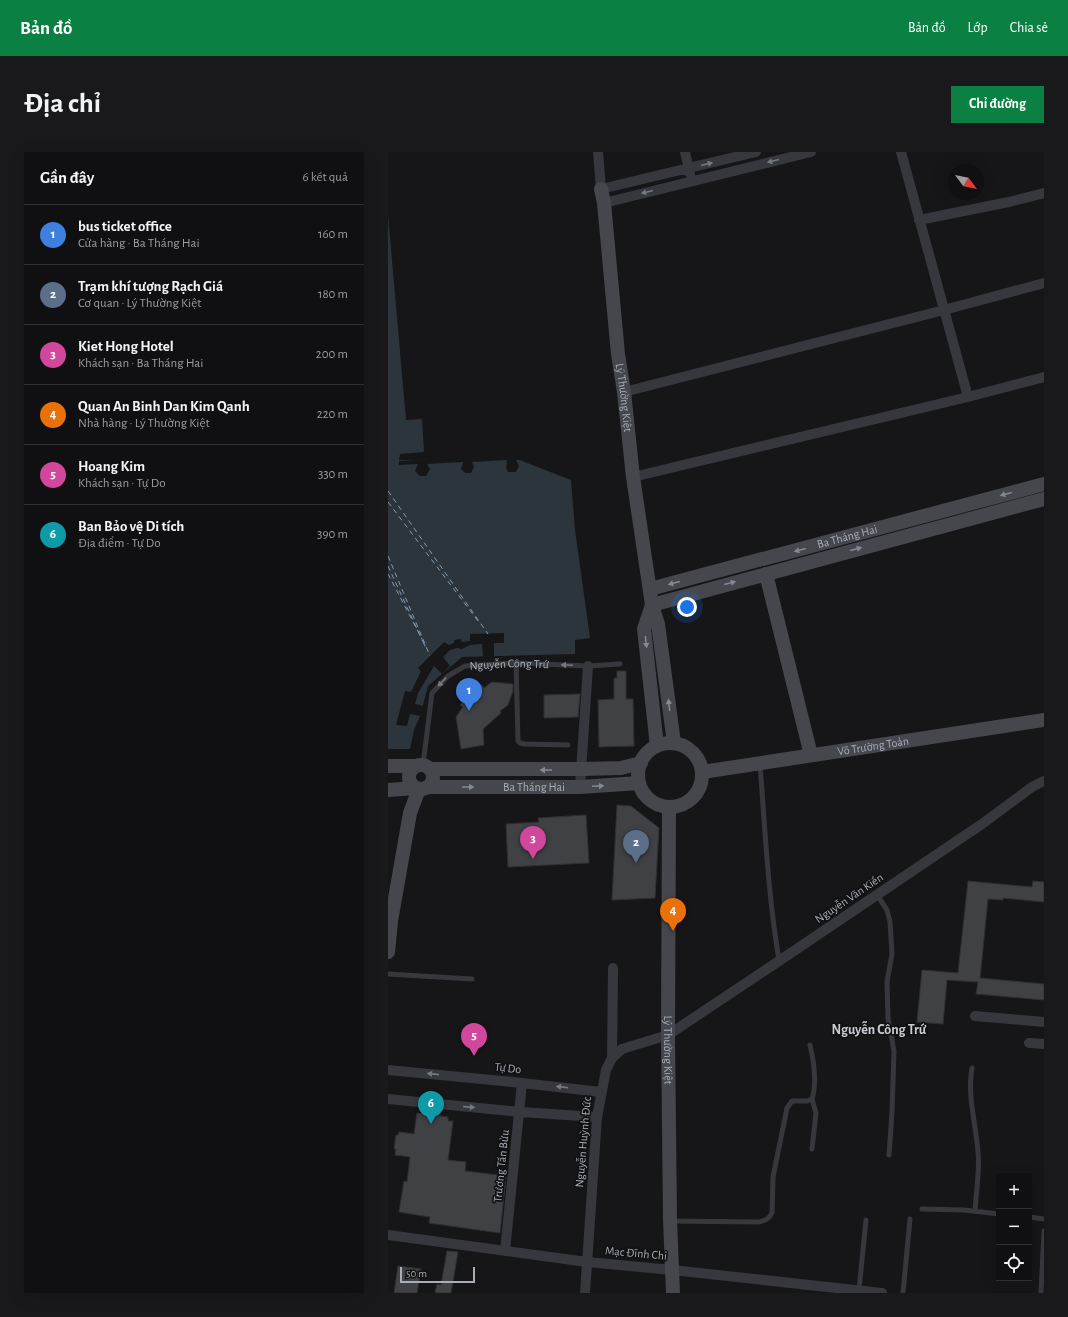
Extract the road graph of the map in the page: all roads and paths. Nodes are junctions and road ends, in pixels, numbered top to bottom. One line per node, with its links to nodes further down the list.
1 (598, 152): 8 (street)
2 (685, 152): 6 (street)
3 (756, 152): 6 (street, one-way to 3)
4 (811, 152): 7 (street, one-way to 7)
5 (901, 152): 11 (street)
6 (688, 169): 7 (street); 8 (street)
7 (693, 181): 10 (street, one-way to 10)
8 (600, 189): 10 (street, Lý Thường Kiệt)
9 (1044, 192): 11 (street)
10 (604, 203): 15 (street, Lý Thường Kiệt)
11 (919, 220): 13 (street)
12 (1044, 283): 13 (street)
13 (944, 310): 15 (street); 16 (street)
14 (1044, 377): 16 (street)
15 (624, 392): 17 (street, Lý Thường Kiệt)
16 (968, 398): 17 (street)
17 (633, 477): 22 (street, Lý Thường Kiệt)
18 (1044, 484): 20 (street, Ba Tháng Hai, one-way to 20)
19 (1044, 498): 20 (street, Ba Tháng Hai)
20 (908, 528): 21 (street, Ba Tháng Hai, one-way to 20); 22 (street, Ba Tháng Hai, one-way to 22)
21 (766, 574): 23 (street, Ba Tháng Hai, one-way to 21); 31 (street)
22 (650, 590): 23 (street, Lý Thường Kiệt)
23 (652, 605): 28 (street, Lý Thường Kiệt, one-way to 23); 30 (street, one-way to 30)
24 (516, 663): 26 (lane, Nguyễn Công Trứ, one-way to 24); 29 (lane); 35 (lane, Nguyễn Công Trứ, one-way to 35)
25 (620, 664): 26 (lane, Nguyễn Công Trứ)
26 (588, 666): 36 (street)
27 (1044, 720): 31 (street, Võ Trường Toản)
28 (674, 743): 30 (street); 37 (street)
29 (568, 745)
30 (656, 746): 32 (street)
31 (811, 755): 33 (street, Võ Trường Toản)
32 (641, 763): 36 (street, Ba Tháng Hai); 39 (street)
33 (760, 763): 37 (street, Võ Trường Toản); 46 (lane)
34 (393, 766): 35 (street, Ba Tháng Hai)
35 (423, 767): 36 (street, Ba Tháng Hai, one-way to 35); 41 (street); 41 (street)
36 (581, 769): 40 (street)
37 (702, 772): 43 (street)
38 (1044, 781): 44 (street, Nguyễn Văn Kiến)
39 (639, 783): 40 (street, Ba Tháng Hai, one-way to 39); 43 (street)
40 (580, 787): 41 (street, Ba Tháng Hai, one-way to 40)
41 (421, 788): 42 (street, Ba Tháng Hai); 45 (street)
42 (393, 790)
43 (669, 807): 52 (street, Lý Thường Kiệt)
44 (877, 895): 46 (street, Nguyễn Văn Kiến); 66 (lane)
45 (388, 952)
46 (779, 962): 52 (street, Nguyễn Văn Kiến)
47 (613, 968): 56 (street)
48 (388, 974): 49 (lane)
49 (472, 979)
50 (975, 1016): 51 (street)
51 (1044, 1022)
52 (668, 1035): 56 (street); 73 (street, Lý Thường Kiệt)
53 (1029, 1043): 54 (street)
54 (1044, 1044)
55 (810, 1045): 62 (lane)
56 (612, 1058): 60 (street, Nguyễn Huỳnh Đức)
57 (972, 1068): 68 (lane)
58 (388, 1070): 59 (street, Tự Do, one-way to 58)
59 (522, 1083): 60 (street, Tự Do, one-way to 59); 63 (street, Trương Tấn Bửu)
60 (601, 1092): 64 (street, Nguyễn Huỳnh Đức)
61 (388, 1099): 63 (street, one-way to 63)
62 (812, 1099): 65 (lane); 73 (lane)
63 (520, 1112): 64 (street); 77 (street, Trương Tấn Bửu)
64 (597, 1117): 78 (street, Nguyễn Huỳnh Đức)
65 (812, 1149)
66 (889, 1155)
67 (922, 1210): 68 (lane)
68 (975, 1211): 69 (lane)
69 (996, 1214)
70 (1032, 1218): 72 (lane)
71 (910, 1219): 86 (lane)
72 (1044, 1219)
73 (670, 1220): 79 (street, Lý Thường Kiệt)
74 (866, 1220): 81 (lane)
75 (1044, 1231): 87 (lane)
76 (388, 1235): 77 (street, Mạc Đĩnh Chi)
77 (505, 1252): 78 (street, Mạc Đĩnh Chi)
78 (587, 1262): 79 (street, Mạc Đĩnh Chi); 83 (street, Nguyễn Huỳnh Đức)
79 (672, 1270): 80 (street, Mạc Đĩnh Chi); 84 (street, Lý Thường Kiệt)
80 (815, 1289): 82 (street, Mạc Đĩnh Chi)
81 (859, 1290): 82 (street, Mạc Đĩnh Chi); 85 (street, Mạc Đĩnh Chi)
82 (847, 1291)
83 (585, 1293)
84 (673, 1293)
85 (882, 1293)
86 (903, 1293)
87 (1041, 1293)

